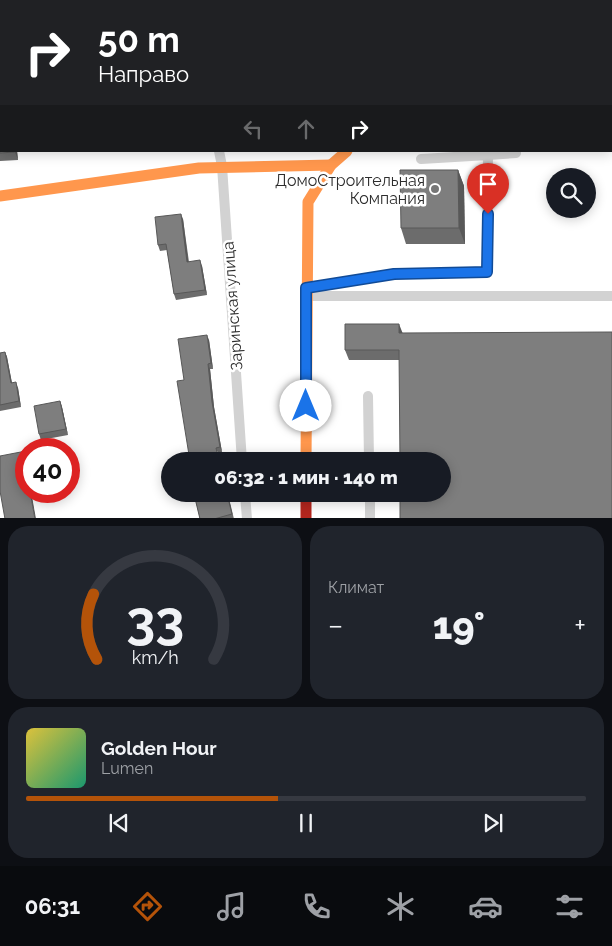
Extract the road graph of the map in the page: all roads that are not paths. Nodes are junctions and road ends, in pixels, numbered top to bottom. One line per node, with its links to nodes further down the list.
1 (219, 152): 7 (lane, Заринская улица)
2 (346, 152): 6 (street)
3 (516, 154): 4 (lane)
4 (488, 155): 5 (lane); 9 (lane)
5 (421, 159)
6 (331, 165): 7 (street); 9 (street)
7 (222, 166): 8 (street); 12 (lane, Заринская улица)
8 (0, 196)
9 (306, 292): 10 (lane); 13 (street)
10 (612, 296)
11 (368, 396): 14 (lane)
12 (241, 452)
13 (306, 452)
14 (369, 452)
15 (245, 502): 18 (lane)
16 (306, 502): 19 (street)
17 (370, 502): 20 (lane)
18 (246, 518)
19 (306, 518)
20 (370, 518)

